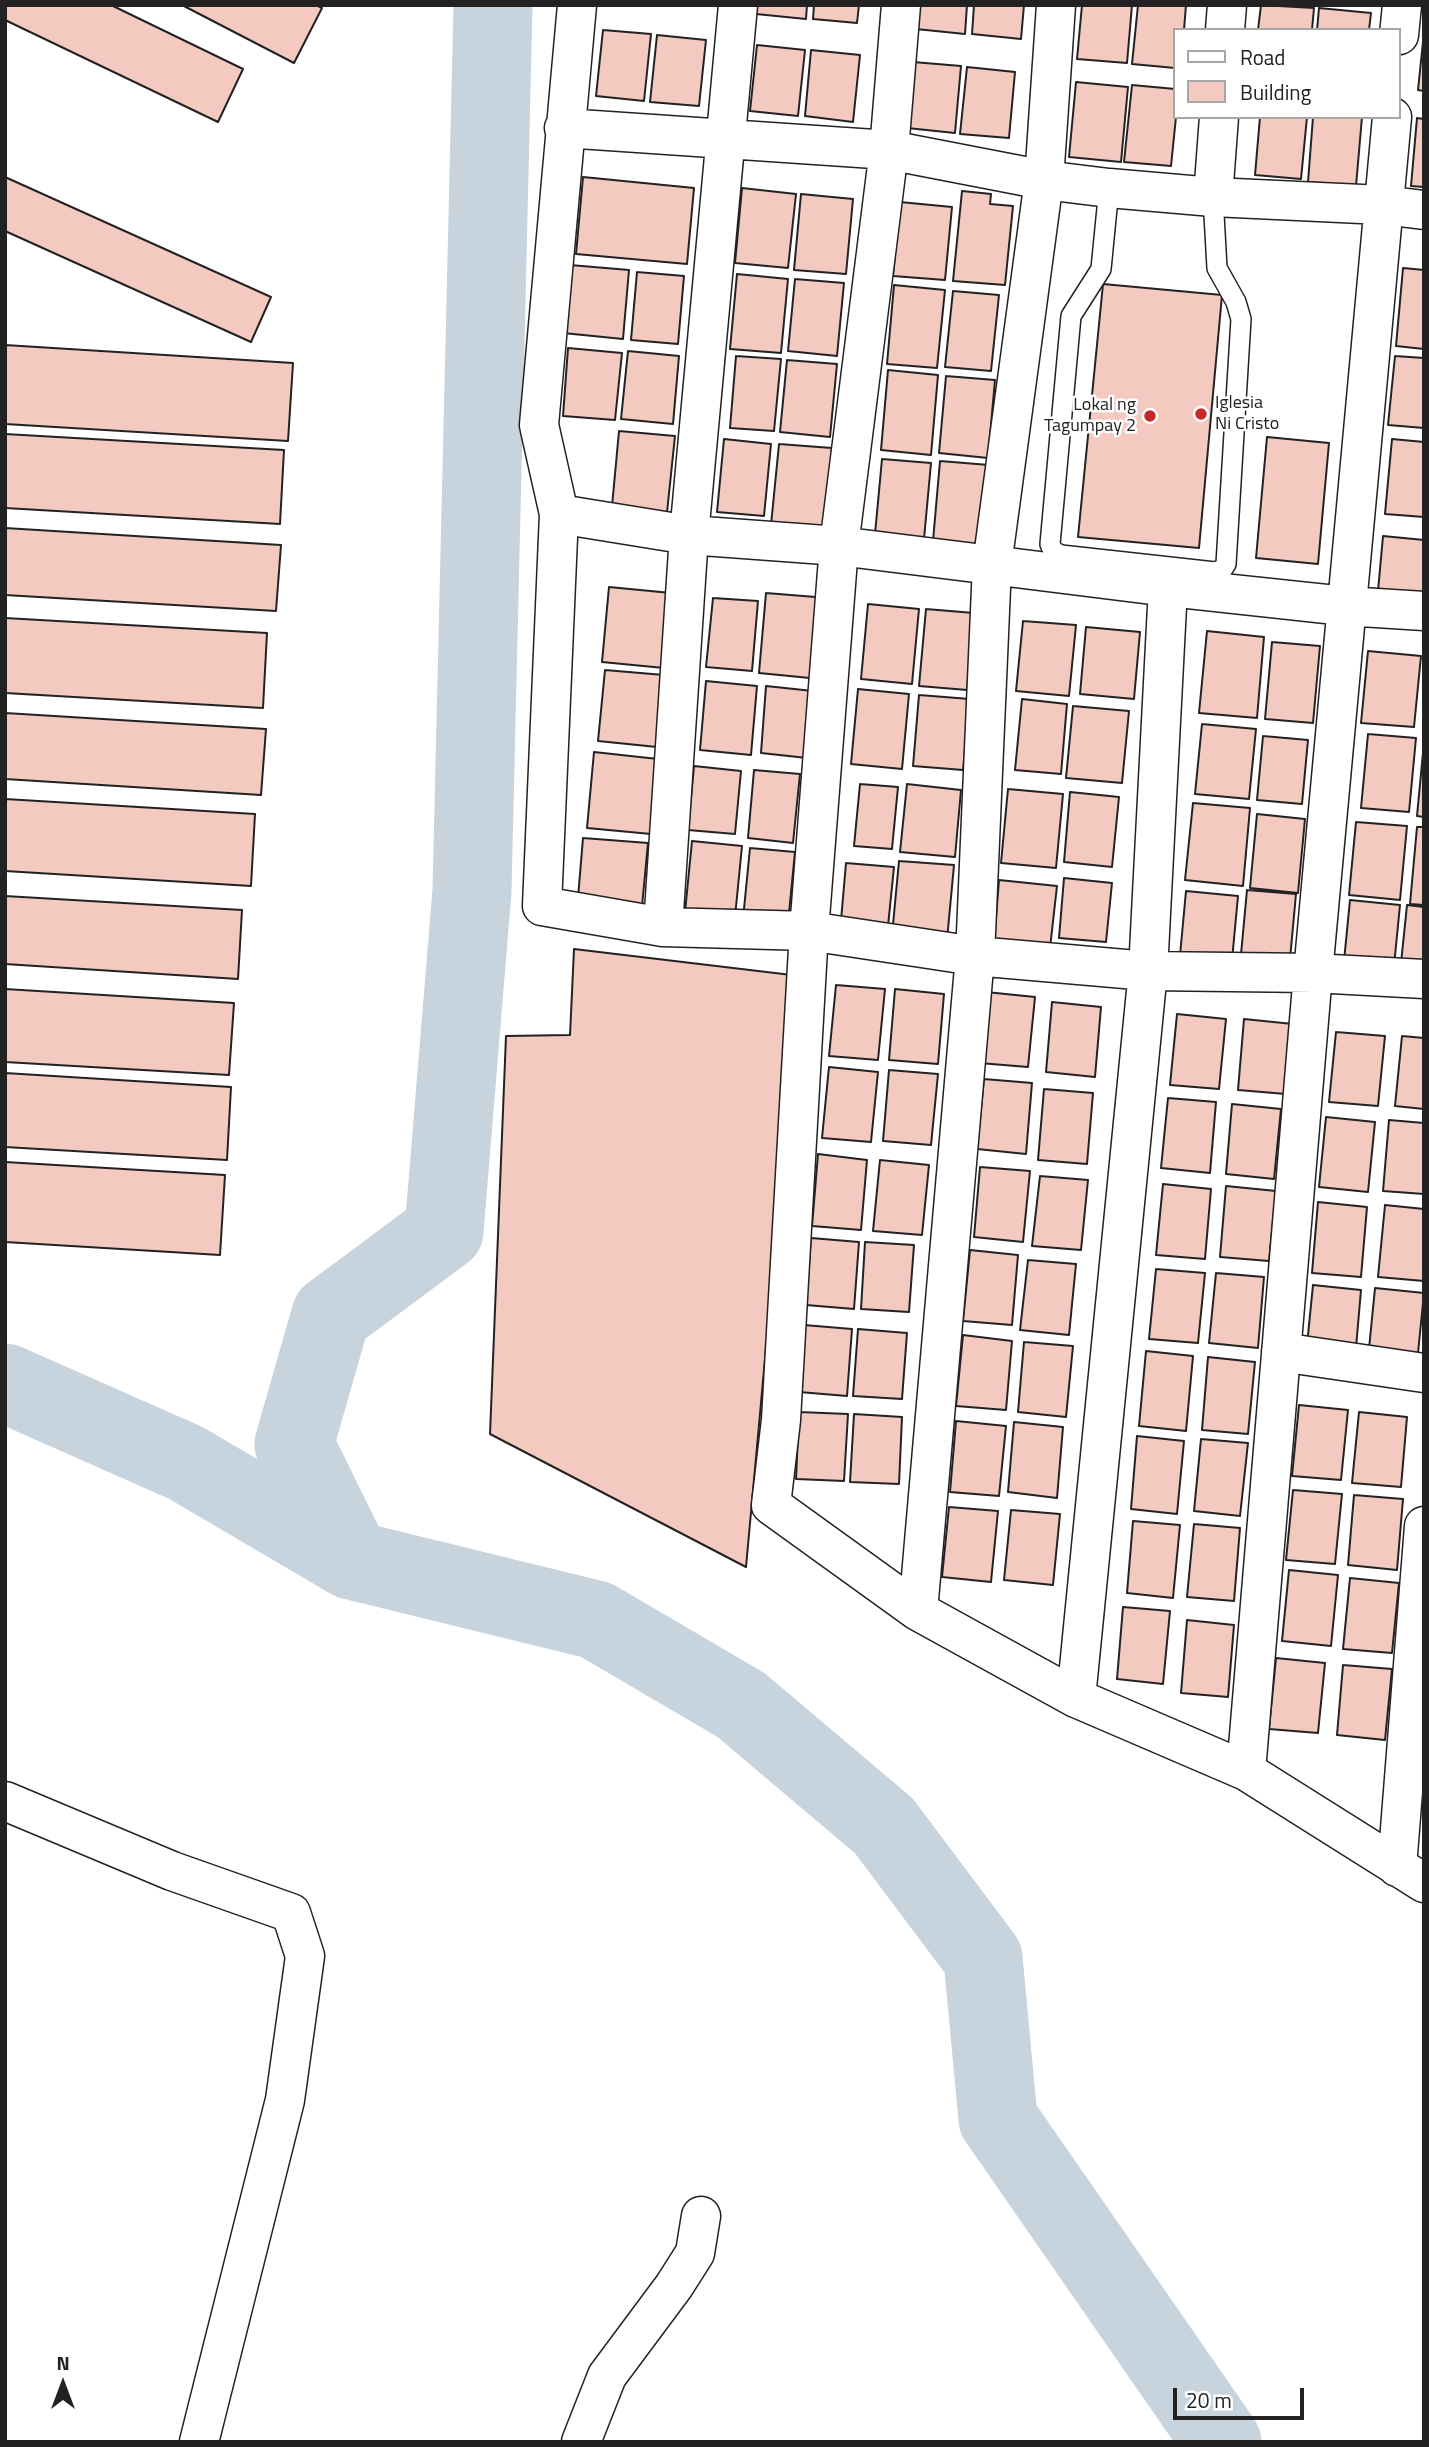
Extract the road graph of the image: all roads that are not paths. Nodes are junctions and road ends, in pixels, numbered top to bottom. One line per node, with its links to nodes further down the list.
1 (577, 5): 11 (street)
2 (738, 5): 12 (street)
3 (901, 5): 13 (street)
4 (1056, 5): 14 (street)
5 (1227, 5): 7 (street)
6 (1402, 5): 8 (street)
7 (1225, 28)
8 (1400, 28)
9 (1219, 119): 16 (street)
10 (1392, 119): 17 (street)
11 (564, 128): 12 (street); 19 (street)
12 (728, 139): 13 (street); 20 (street)
13 (889, 150): 14 (street); 21 (street)
14 (1044, 180): 15 (street); 22 (street)
15 (1109, 188): 16 (street); 16 (lane)
16 (1213, 197): 17 (street)
17 (1383, 205): 18 (street); 24 (street)
18 (1424, 210)
19 (559, 514): 20 (street); 26 (street)
20 (689, 535): 21 (street); 26 (street)
21 (839, 546): 22 (street); 27 (street)
22 (992, 565): 23 (street); 28 (street)
23 (1168, 587): 24 (street); 29 (street)
24 (1345, 606): 25 (street); 30 (street)
25 (1424, 611)
26 (663, 927): 27 (street)
27 (809, 931): 28 (street); 35 (street)
28 (975, 956): 29 (street); 35 (street)
29 (1148, 971): 30 (street); 36 (street)
30 (1313, 974): 31 (street); 32 (street)
31 (1424, 979)
32 (1281, 1352): 33 (street); 37 (street)
33 (1424, 1373)
34 (1424, 1526): 39 (street)
35 (918, 1611): 36 (street)
36 (1076, 1698): 37 (street)
37 (1246, 1771): 39 (street)
38 (5, 1801): 41 (street)
39 (1410, 1875)
40 (701, 2216): 42 (street)
41 (199, 2442)
42 (581, 2442)

